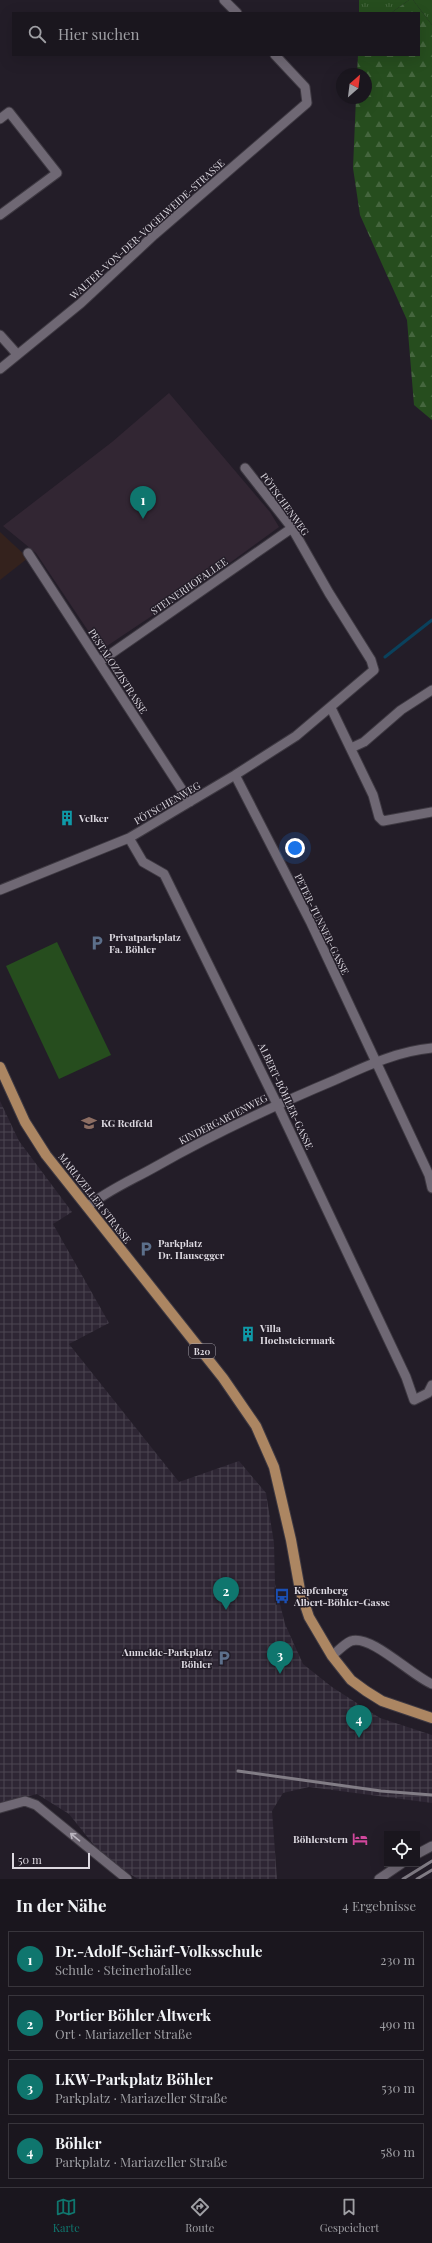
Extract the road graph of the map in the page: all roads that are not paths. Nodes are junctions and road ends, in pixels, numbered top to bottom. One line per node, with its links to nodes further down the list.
1 (224, 0): 2 (street)
2 (236, 12)
3 (277, 56): 7 (street, WALTER-VON-DER-VOGELWEIDE-STRASSE)
4 (0, 119): 5 (street)
5 (0, 215)
6 (0, 335): 7 (street)
7 (17, 354): 8 (street, WALTER-VON-DER-VOGELWEIDE-STRASSE)
8 (0, 369)
9 (244, 468): 10 (street, PÖTSCHENWEG)
10 (292, 528): 12 (street, STEINERHOFALLEE); 14 (street, PÖTSCHENWEG)
11 (28, 553): 12 (street, PESTALOZZISTRASSE)
12 (99, 662): 17 (street, PESTALOZZISTRASSE)
13 (432, 690): 15 (street)
14 (331, 708): 15 (street); 16 (street, PÖTSCHENWEG)
15 (351, 748): 18 (street)
16 (235, 775): 17 (street, PÖTSCHENWEG); 22 (street, PETER-TUNNER-GASSE)
17 (190, 802): 19 (street, PÖTSCHENWEG)
18 (432, 812)
19 (129, 838): 20 (street, PÖTSCHENWEG); 24 (street, ALBERT-BÖHLER-GASSE)
20 (0, 890)
21 (432, 1048): 22 (street)
22 (376, 1062): 24 (street, KINDERGARTENWEG); 25 (street, PETER-TUNNER-GASSE)
23 (0, 1067): 26 (main road, MARIAZELLER STRASSE / B20)
24 (277, 1104): 26 (street, KINDERGARTENWEG); 27 (street, ALBERT-BÖHLER-GASSE)
25 (432, 1188)
26 (87, 1207): 28 (main road, MARIAZELLER STRASSE / B20)
27 (432, 1385)
28 (332, 1656): 29 (street); 30 (main road, MARIAZELLER STRASSE / B20)
29 (432, 1684)
30 (432, 1718)
31 (0, 1808): 35 (street, one-way to 31)
32 (432, 1846): 33 (street)
33 (420, 1852)
34 (397, 1867): 36 (street)
35 (127, 1879)
36 (379, 1879)

